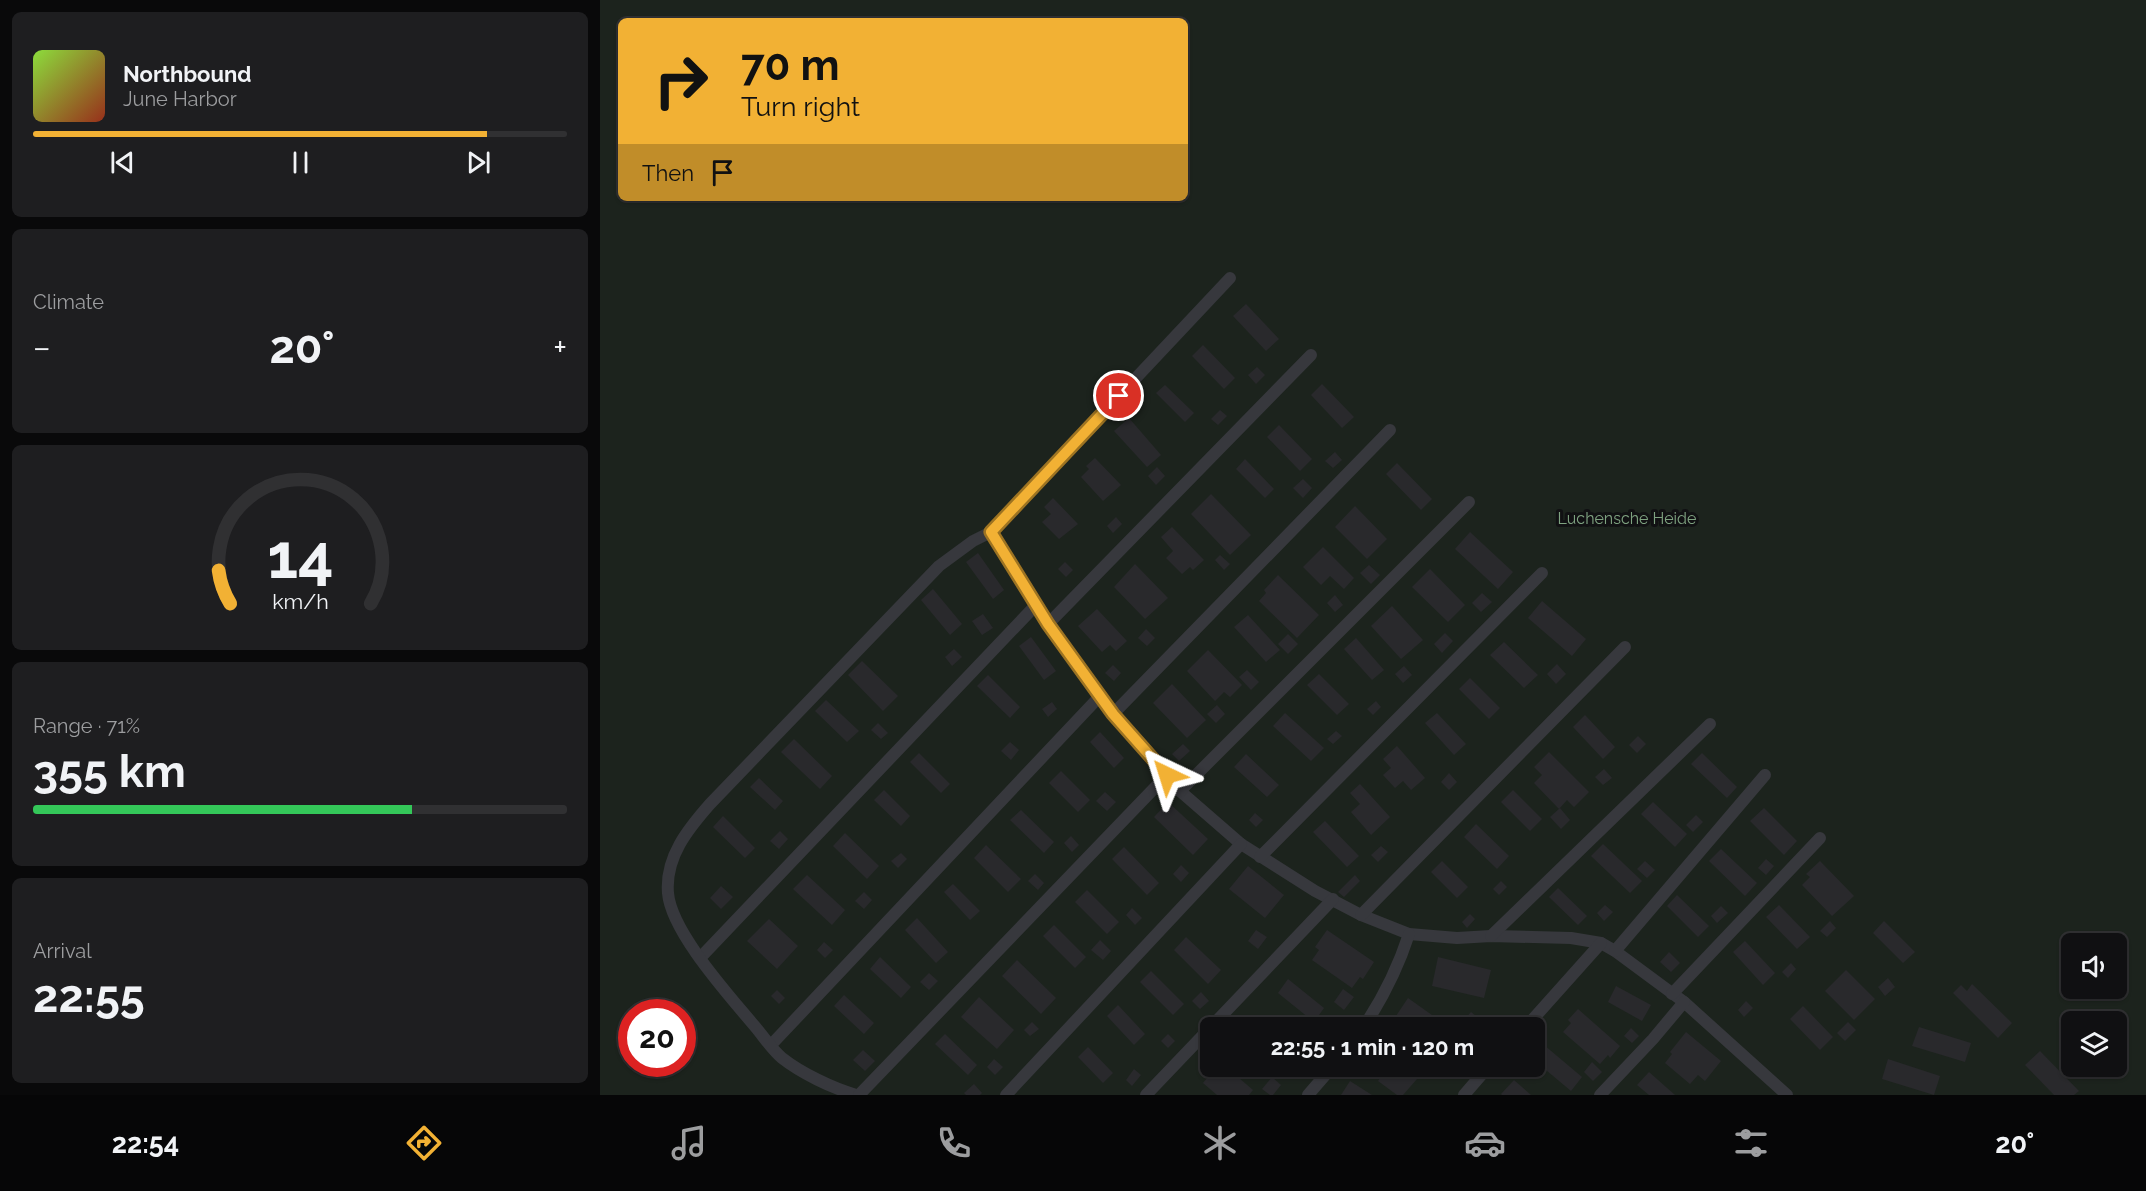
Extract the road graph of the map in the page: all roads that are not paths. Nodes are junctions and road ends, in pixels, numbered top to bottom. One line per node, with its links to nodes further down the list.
1 (1230, 278): 5 (lane)
2 (1311, 355): 8 (lane)
3 (1390, 430): 11 (lane)
4 (1469, 501): 15 (lane)
5 (991, 532): 7 (lane); 25 (lane)
6 (1542, 573): 18 (lane)
7 (1036, 605): 8 (lane); 25 (lane)
8 (1048, 624): 10 (lane)
9 (1625, 646): 20 (lane)
10 (1100, 696): 11 (lane); 30 (lane)
11 (1113, 714): 13 (lane)
12 (1710, 724): 22 (lane)
13 (1167, 775): 15 (lane); 33 (lane)
14 (1765, 775): 24 (lane)
15 (1180, 791): 17 (lane)
16 (1820, 838): 26 (lane)
17 (1241, 844): 18 (lane); 34 (lane)
18 (1260, 856): 19 (lane)
19 (1333, 899): 20 (lane); 35 (lane)
20 (1361, 915): 21 (lane)
21 (1409, 934): 22 (lane); 28 (lane)
22 (1491, 936): 23 (lane)
23 (1601, 943): 24 (lane); 29 (lane)
24 (1615, 951): 26 (lane)
25 (700, 958): 30 (lane)
26 (1672, 994): 27 (lane)
27 (1684, 1002): 38 (lane); 39 (lane)
28 (1370, 1017)
29 (1535, 1017)
30 (771, 1045): 33 (lane)
31 (1324, 1077): 36 (lane)
32 (1480, 1077): 37 (lane)
33 (857, 1095)
34 (1006, 1095)
35 (1146, 1095)
36 (1308, 1095)
37 (1464, 1095)
38 (1600, 1095)
39 (1787, 1095)

